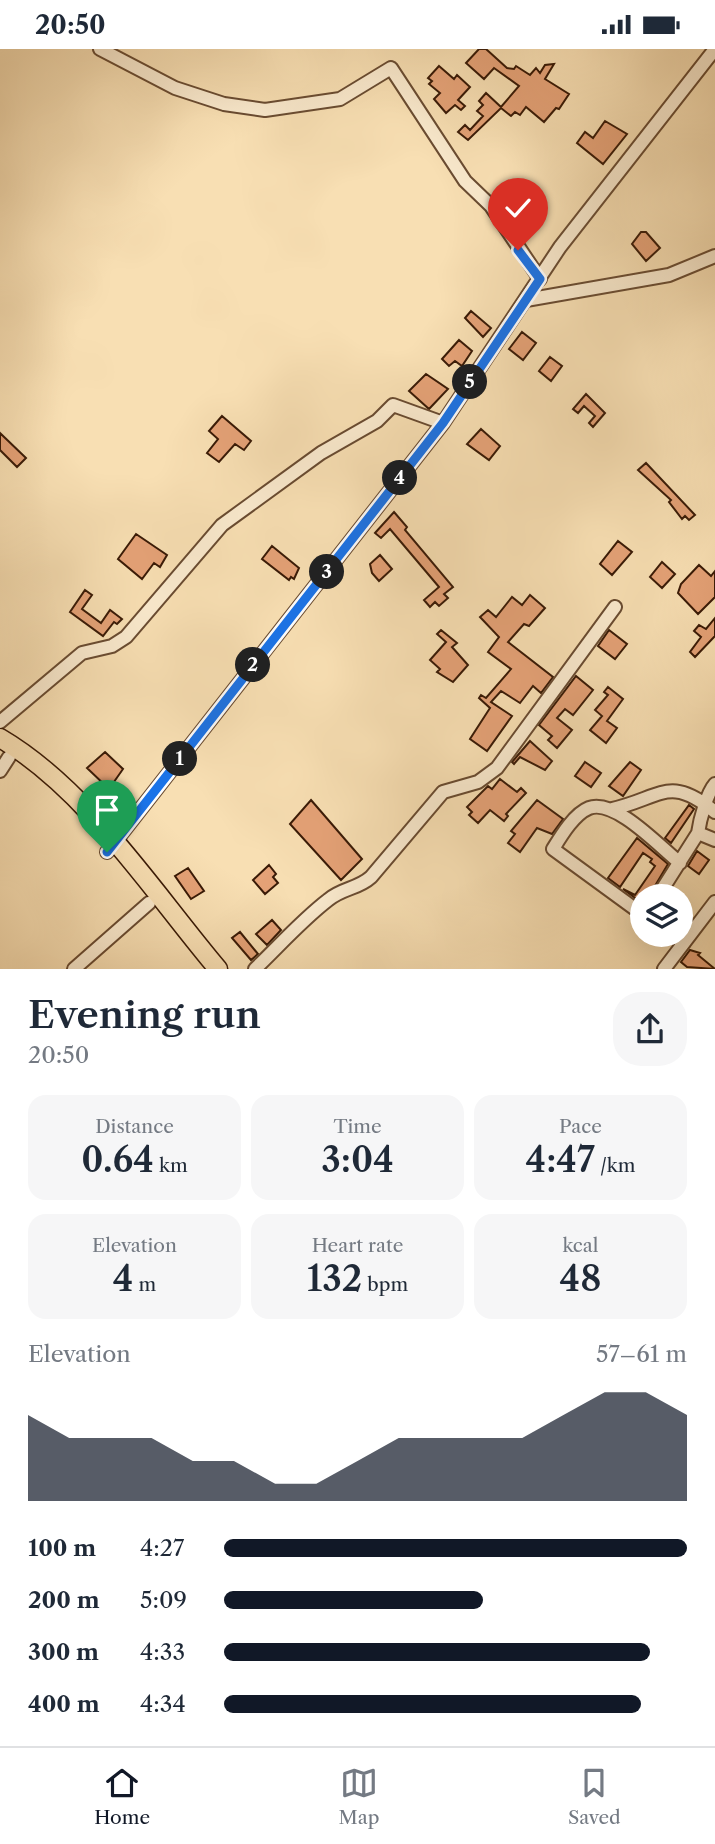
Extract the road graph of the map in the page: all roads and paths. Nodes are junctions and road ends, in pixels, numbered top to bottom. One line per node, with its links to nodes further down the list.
1 (100, 49): 4 (street)
2 (715, 49): 4 (street)
3 (715, 256): 5 (street)
4 (540, 279): 5 (street)
5 (526, 300): 6 (street)
6 (443, 423): 8 (street); 16 (street)
7 (615, 607): 29 (street)
8 (0, 722)
9 (0, 738): 16 (highway)
10 (3, 760): 16 (highway)
11 (715, 784): 12 (street)
12 (711, 808): 13 (street); 14 (street)
13 (612, 809): 17 (street); 23 (street)
14 (698, 832): 15 (street); 17 (street)
15 (715, 840)
16 (111, 848): 22 (highway); 28 (highway)
17 (680, 863): 18 (street)
18 (669, 880): 19 (street); 20 (street)
19 (666, 884)
20 (670, 884)
21 (715, 902): 24 (street)
22 (149, 903): 26 (street); 27 (highway)
23 (630, 904)
24 (693, 926)
25 (676, 947): 30 (street)
26 (74, 969)
27 (204, 969)
28 (218, 969)
29 (255, 969)
30 (664, 969)

